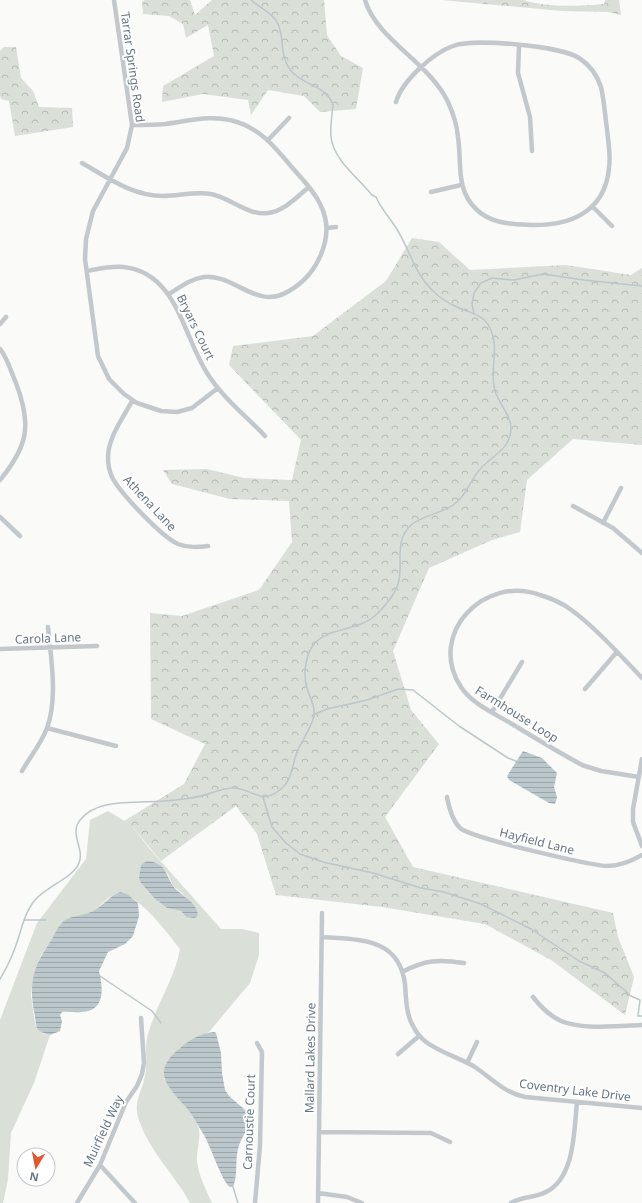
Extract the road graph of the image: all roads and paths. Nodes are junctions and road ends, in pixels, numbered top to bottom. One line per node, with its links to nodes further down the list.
1 (114, 0): 7 (street, Tarrar Springs Road)
2 (365, 0): 4 (street)
3 (519, 46): 4 (street); 9 (street); 15 (street)
4 (422, 68): 5 (street); 12 (street)
5 (396, 102)
6 (289, 118): 8 (street)
7 (132, 124): 8 (street); 11 (street, Tarrar Springs Road)
8 (268, 140): 13 (street)
9 (532, 151)
10 (82, 163): 11 (street)
11 (110, 179): 13 (street); 19 (street, Tarrar Springs Road)
12 (462, 185): 14 (street); 15 (street)
13 (309, 188): 18 (street)
14 (432, 192)
15 (592, 206): 16 (street)
16 (612, 226)
17 (336, 227): 18 (street)
18 (327, 228): 20 (street)
19 (87, 271): 20 (street, Bryars Court); 25 (street, Tarrar Springs Road)
20 (169, 294): 24 (street, Bryars Court)
21 (6, 317): 22 (street)
22 (0, 324)
23 (0, 350): 27 (street)
24 (218, 388): 25 (street, Tarrar Springs Road); 26 (street, Bryars Court)
25 (132, 401): 33 (street, Athena Lane)
26 (265, 436)
27 (0, 480)
28 (621, 488): 31 (street)
29 (573, 506): 31 (street)
30 (0, 516): 32 (street)
31 (603, 523): 34 (street)
32 (20, 536)
33 (208, 546)
34 (642, 553)
35 (48, 627): 37 (street)
36 (97, 646): 37 (street, Carola Lane)
37 (50, 648): 38 (street, Carola Lane); 44 (street)
38 (0, 649)
39 (616, 653): 41 (street, Farmhouse Loop); 42 (street); 43 (street, Farmhouse Loop)
40 (522, 662): 43 (street)
41 (642, 678)
42 (585, 689)
43 (492, 712): 48 (street, Farmhouse Loop)
44 (47, 728): 45 (street); 47 (street)
45 (116, 746)
46 (642, 760): 48 (street)
47 (22, 771)
48 (639, 777): 50 (street)
49 (447, 797): 51 (street, Hayfield Lane)
50 (642, 846)
51 (642, 855)
52 (322, 913): 53 (street, Mallard Lakes Drive)
53 (322, 937): 55 (street, Coventry Lake Drive); 66 (street, Mallard Lakes Drive)
54 (464, 963): 55 (street)
55 (402, 972): 59 (street, Coventry Lake Drive)
56 (533, 997): 58 (street)
57 (141, 1018): 68 (street, Muirfield Way)
58 (642, 1025)
59 (419, 1036): 62 (street); 63 (street, Coventry Lake Drive)
60 (477, 1042): 63 (street)
61 (257, 1043): 72 (street, Carnoustie Court)
62 (398, 1054)
63 (467, 1063): 64 (street, Coventry Lake Drive)
64 (577, 1102): 65 (street, Coventry Lake Drive); 75 (street)
65 (642, 1108)
66 (319, 1132): 67 (street); 69 (street, Mallard Lakes Drive)
67 (450, 1142)
68 (100, 1165): 70 (street, Muirfield Way); 71 (street)
69 (318, 1193): 73 (street, Mallard Lakes Drive); 74 (street)
70 (78, 1203)
71 (135, 1203)
72 (255, 1203)
73 (318, 1203)
74 (362, 1203)
75 (511, 1203)

